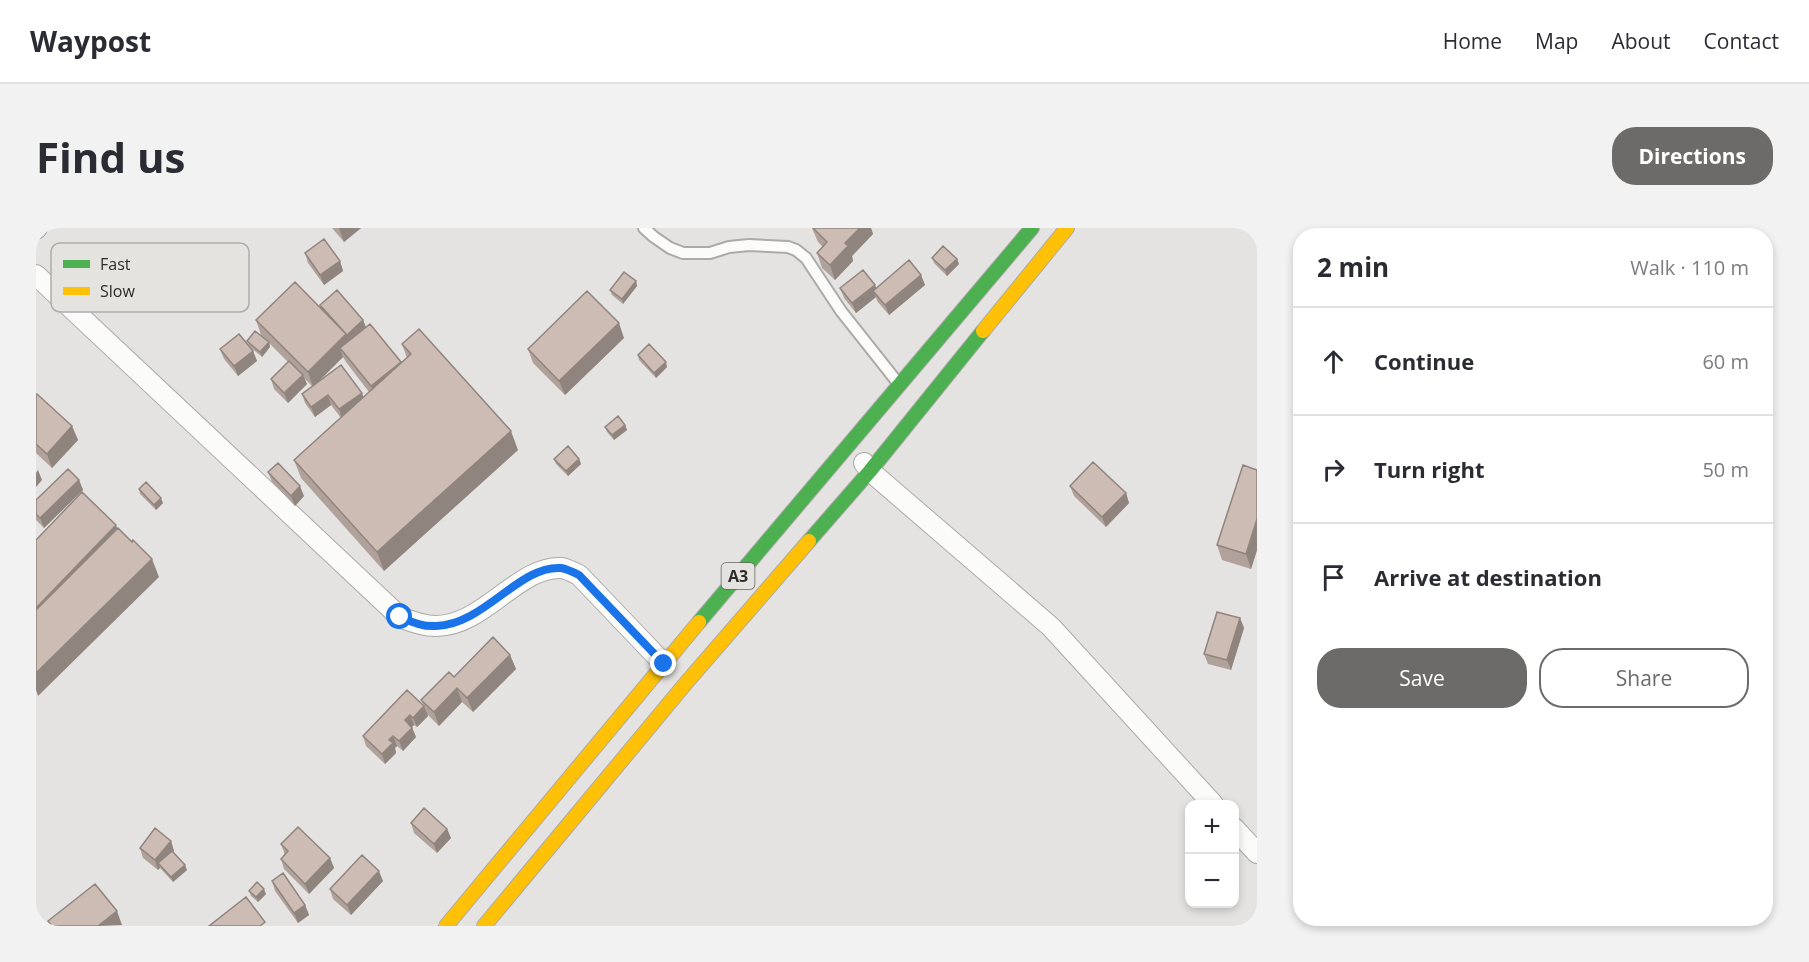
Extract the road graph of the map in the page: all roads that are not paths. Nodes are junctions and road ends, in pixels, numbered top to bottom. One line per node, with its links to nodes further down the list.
1 (644, 228): 7 (lane)
2 (1032, 228): 7 (highway, A3)
3 (1067, 228): 9 (highway, A3)
4 (36, 275): 5 (street)
5 (51, 289)
6 (75, 312): 10 (street)
7 (900, 386): 8 (highway, A3)
8 (849, 444): 9 (street); 10 (highway, A3)
9 (870, 471): 11 (highway, A3); 12 (street)
10 (664, 664): 11 (highway, A3)
11 (591, 774): 15 (highway, A3); 16 (highway, A3)
12 (1209, 800)
13 (1239, 833): 14 (street)
14 (1257, 853)
15 (446, 926)
16 (484, 926)

